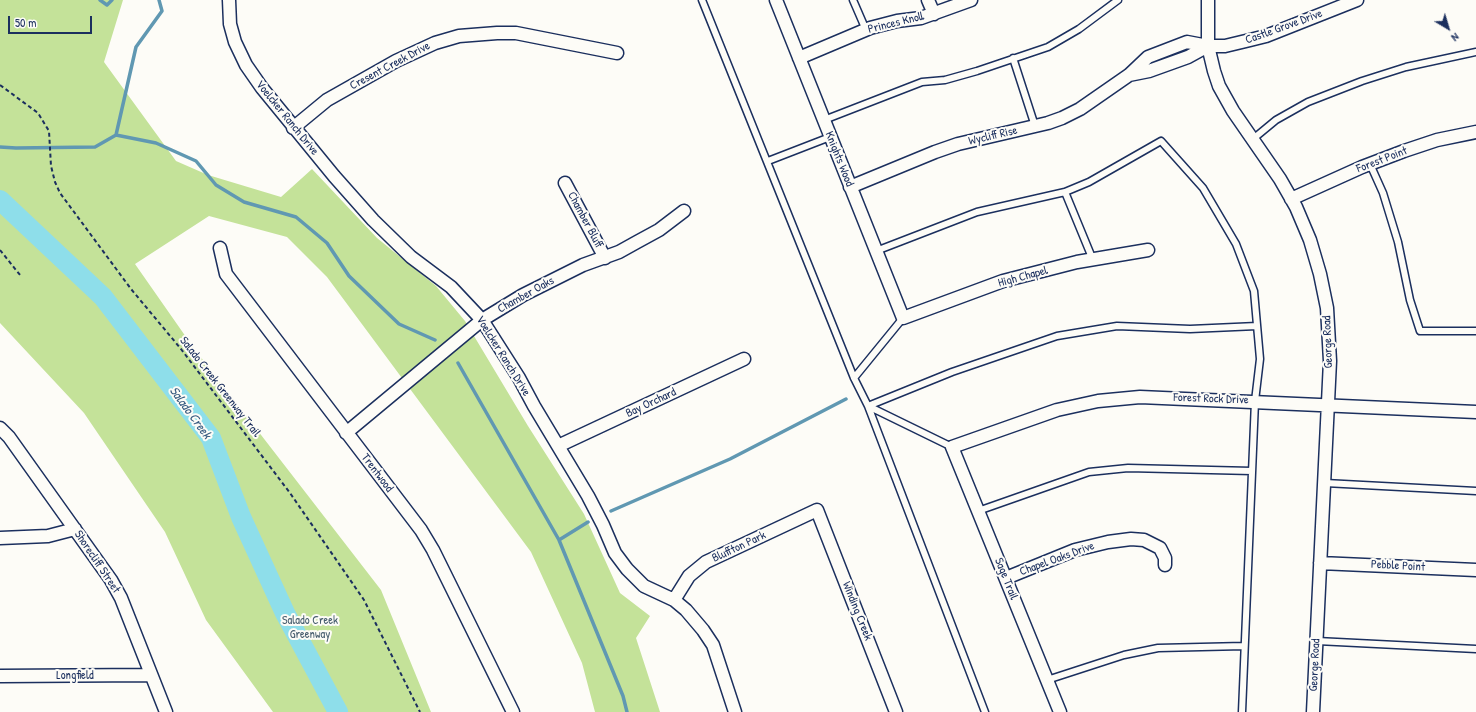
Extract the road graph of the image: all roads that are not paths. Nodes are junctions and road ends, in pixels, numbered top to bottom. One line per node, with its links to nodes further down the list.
1 (229, 0): 19 (street, Voelcker Ranch Drive)
2 (702, 0): 23 (lane)
3 (776, 0): 15 (street, Knights Wood)
4 (854, 0): 11 (lane)
5 (928, 0): 10 (street)
6 (971, 0): 10 (street, Princes Knoll)
7 (1118, 0): 16 (lane)
8 (1208, 0): 12 (street, George Road)
9 (1357, 0): 12 (street, Castle Grove Drive)
10 (934, 14): 11 (street, Princes Knoll)
11 (866, 30): 15 (street, Princes Knoll)
12 (1208, 46): 18 (street, Wycliff Rise); 22 (street, George Road)
13 (617, 52): 19 (street, Cresent Creek Drive)
14 (1476, 52): 22 (lane)
15 (799, 58): 17 (street, Knights Wood)
16 (1012, 58): 17 (lane); 18 (lane)
17 (824, 120): 21 (street, Knights Wood)
18 (1035, 126): 26 (street, Wycliff Rise)
19 (293, 128): 36 (street, Voelcker Ranch Drive)
20 (1476, 132): 24 (street, Forest Point)
21 (830, 137): 23 (lane); 26 (street, Knights Wood)
22 (1252, 139): 28 (street, George Road)
23 (768, 161): 40 (lane)
24 (1370, 164): 28 (street, Forest Point); 38 (lane)
25 (566, 182): 33 (street, Chamber Bluff)
26 (850, 186): 32 (street, Knights Wood)
27 (1065, 192): 32 (lane); 34 (lane); 37 (lane)
28 (1291, 199): 42 (street, George Road)
29 (684, 211): 33 (street, Chamber Oaks)
30 (220, 248): 46 (street, Trentwood)
31 (1148, 250): 34 (street, High Chapel)
32 (876, 251): 35 (street, Knights Wood)
33 (605, 258): 36 (street, Chamber Oaks)
34 (1092, 260): 35 (street, High Chapel)
35 (903, 318): 40 (lane)
36 (482, 320): 46 (street, Chamber Oaks); 47 (street, Voelcker Ranch Drive)
37 (1257, 326): 41 (lane); 43 (lane)
38 (1476, 331)
39 (744, 359): 47 (street, Bay Orchard)
40 (854, 378): 43 (lane)
41 (1255, 401): 42 (street, Forest Rock Drive); 48 (street, Forest Rock Drive); 49 (lane)
42 (1328, 404): 44 (street, Forest Rock Drive); 50 (street, George Road)
43 (868, 406): 48 (lane); 71 (lane)
44 (1476, 412)
45 (0, 428): 54 (street, Shorecliff Street)
46 (346, 433): 68 (street, Trentwood)
47 (558, 446): 60 (street, Voelcker Ranch Drive)
48 (952, 447): 53 (street, Sage Trail)
49 (1252, 471): 53 (lane); 62 (lane)
50 (1324, 483): 51 (lane); 56 (street, George Road)
51 (1476, 491)
52 (817, 510): 60 (street, Bluffton Park); 70 (street, Winding Creek)
53 (978, 511): 59 (street, Sage Trail)
54 (75, 529): 55 (street); 64 (street, Shorecliff Street)
55 (0, 538)
56 (1320, 563): 58 (street, Pebble Point); 61 (street, George Road)
57 (1165, 565): 59 (street, Chapel Oaks Drive)
58 (1476, 570)
59 (1006, 578): 66 (street, Sage Trail)
60 (674, 600): 69 (street, Voelcker Ranch Drive)
61 (1317, 642): 63 (lane); 74 (street, George Road)
62 (1244, 646): 66 (lane); 73 (lane)
63 (1476, 649)
64 (150, 675): 65 (street, Longfield); 67 (street, Shorecliff Street)
65 (0, 676)
66 (1047, 680): 72 (street, Sage Trail)
67 (166, 712)
68 (513, 712)
69 (735, 712)
70 (896, 712)
71 (985, 712)
72 (1060, 712)
73 (1242, 712)
74 (1313, 712)

